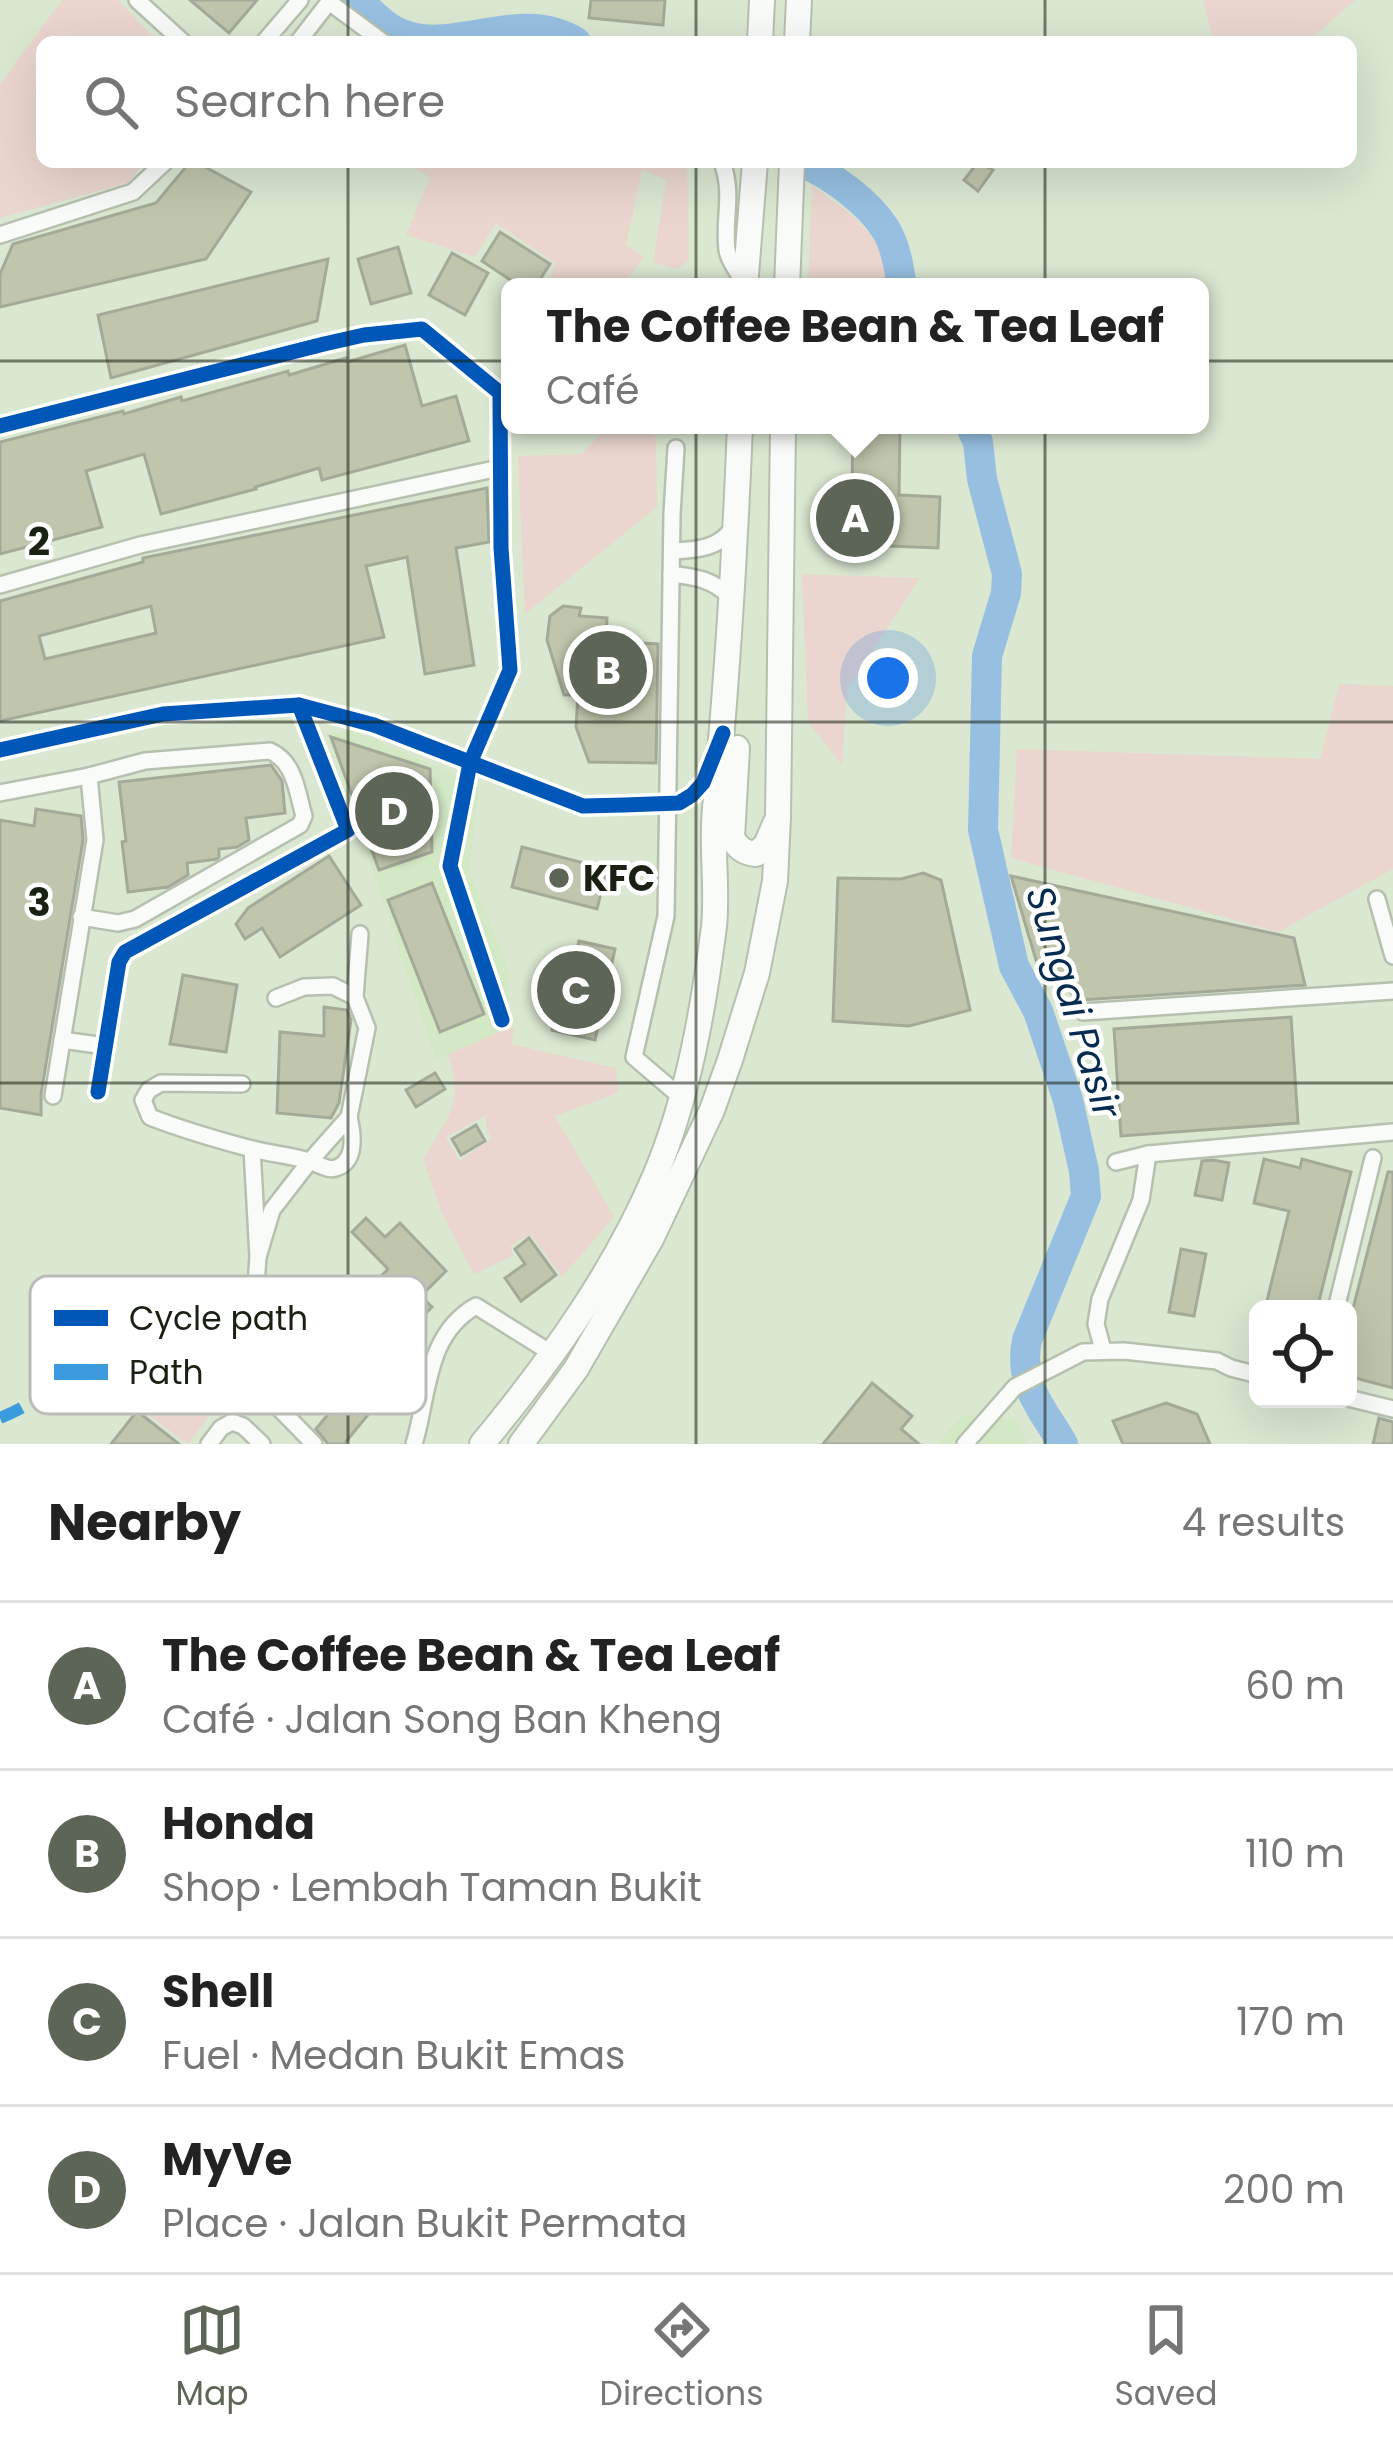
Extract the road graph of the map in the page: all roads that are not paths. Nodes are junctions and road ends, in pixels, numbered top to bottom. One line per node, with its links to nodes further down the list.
1 (137, 0): 5 (street)
2 (300, 0): 6 (street)
3 (762, 0): 9 (main road)
4 (799, 0): 10 (main road)
5 (176, 36)
6 (269, 36)
7 (303, 36): 8 (street)
8 (375, 36)
9 (760, 36)
10 (797, 36)
11 (159, 168): 15 (street)
12 (724, 168): 16 (street)
13 (755, 170): 17 (main road)
14 (791, 173): 18 (main road)
15 (0, 235)
16 (742, 278)
17 (746, 278)
18 (788, 278)
19 (0, 426): 23 (street)
20 (740, 434): 24 (main road)
21 (783, 434): 37 (main road)
22 (676, 448): 25 (street)
23 (499, 468): 28 (street); 33 (street)
24 (736, 521): 25 (street); 26 (main road)
25 (672, 551): 27 (street)
26 (733, 568): 29 (main road); 37 (main road)
27 (671, 574): 29 (street); 36 (street)
28 (0, 585)
29 (730, 597): 31 (main road)
30 (299, 705): 32 (street); 33 (street); 48 (street)
31 (723, 733): 36 (street); 52 (main road)
32 (0, 750)
33 (470, 763): 36 (street); 46 (street)
34 (89, 776): 35 (street); 39 (street); 39 (street)
35 (0, 793)
36 (669, 803): 52 (street)
37 (778, 817): 76 (main road)
38 (1377, 898): 41 (street)
39 (81, 917): 47 (street)
40 (360, 934): 44 (street)
41 (1393, 956)
42 (1393, 991): 45 (street)
43 (276, 998): 44 (street)
44 (355, 998): 53 (street)
45 (1083, 1012)
46 (502, 1020)
47 (62, 1040): 48 (street); 51 (street)
48 (105, 1046): 50 (street)
49 (242, 1084): 55 (street)
50 (98, 1092)
51 (53, 1096)
52 (682, 1098): 64 (main road)
53 (349, 1118): 58 (street); 58 (street)
54 (1393, 1132): 56 (street)
55 (252, 1149): 58 (street); 60 (street)
56 (1148, 1154): 59 (street); 63 (street)
57 (1373, 1158): 62 (street)
58 (310, 1161): 60 (street)
59 (1116, 1162)
60 (257, 1257): 61 (street)
61 (256, 1276)
62 (1338, 1300)
63 (1102, 1349): 65 (street); 77 (street)
64 (551, 1353): 66 (street); 75 (main road)
65 (1249, 1373)
66 (426, 1382)
67 (1357, 1400): 68 (street)
68 (1393, 1409)
69 (285, 1414): 73 (street)
70 (420, 1414): 74 (street)
71 (209, 1444): 72 (street)
72 (262, 1444)
73 (314, 1444)
74 (414, 1444)
75 (482, 1444)
76 (521, 1444)
77 (965, 1444)

